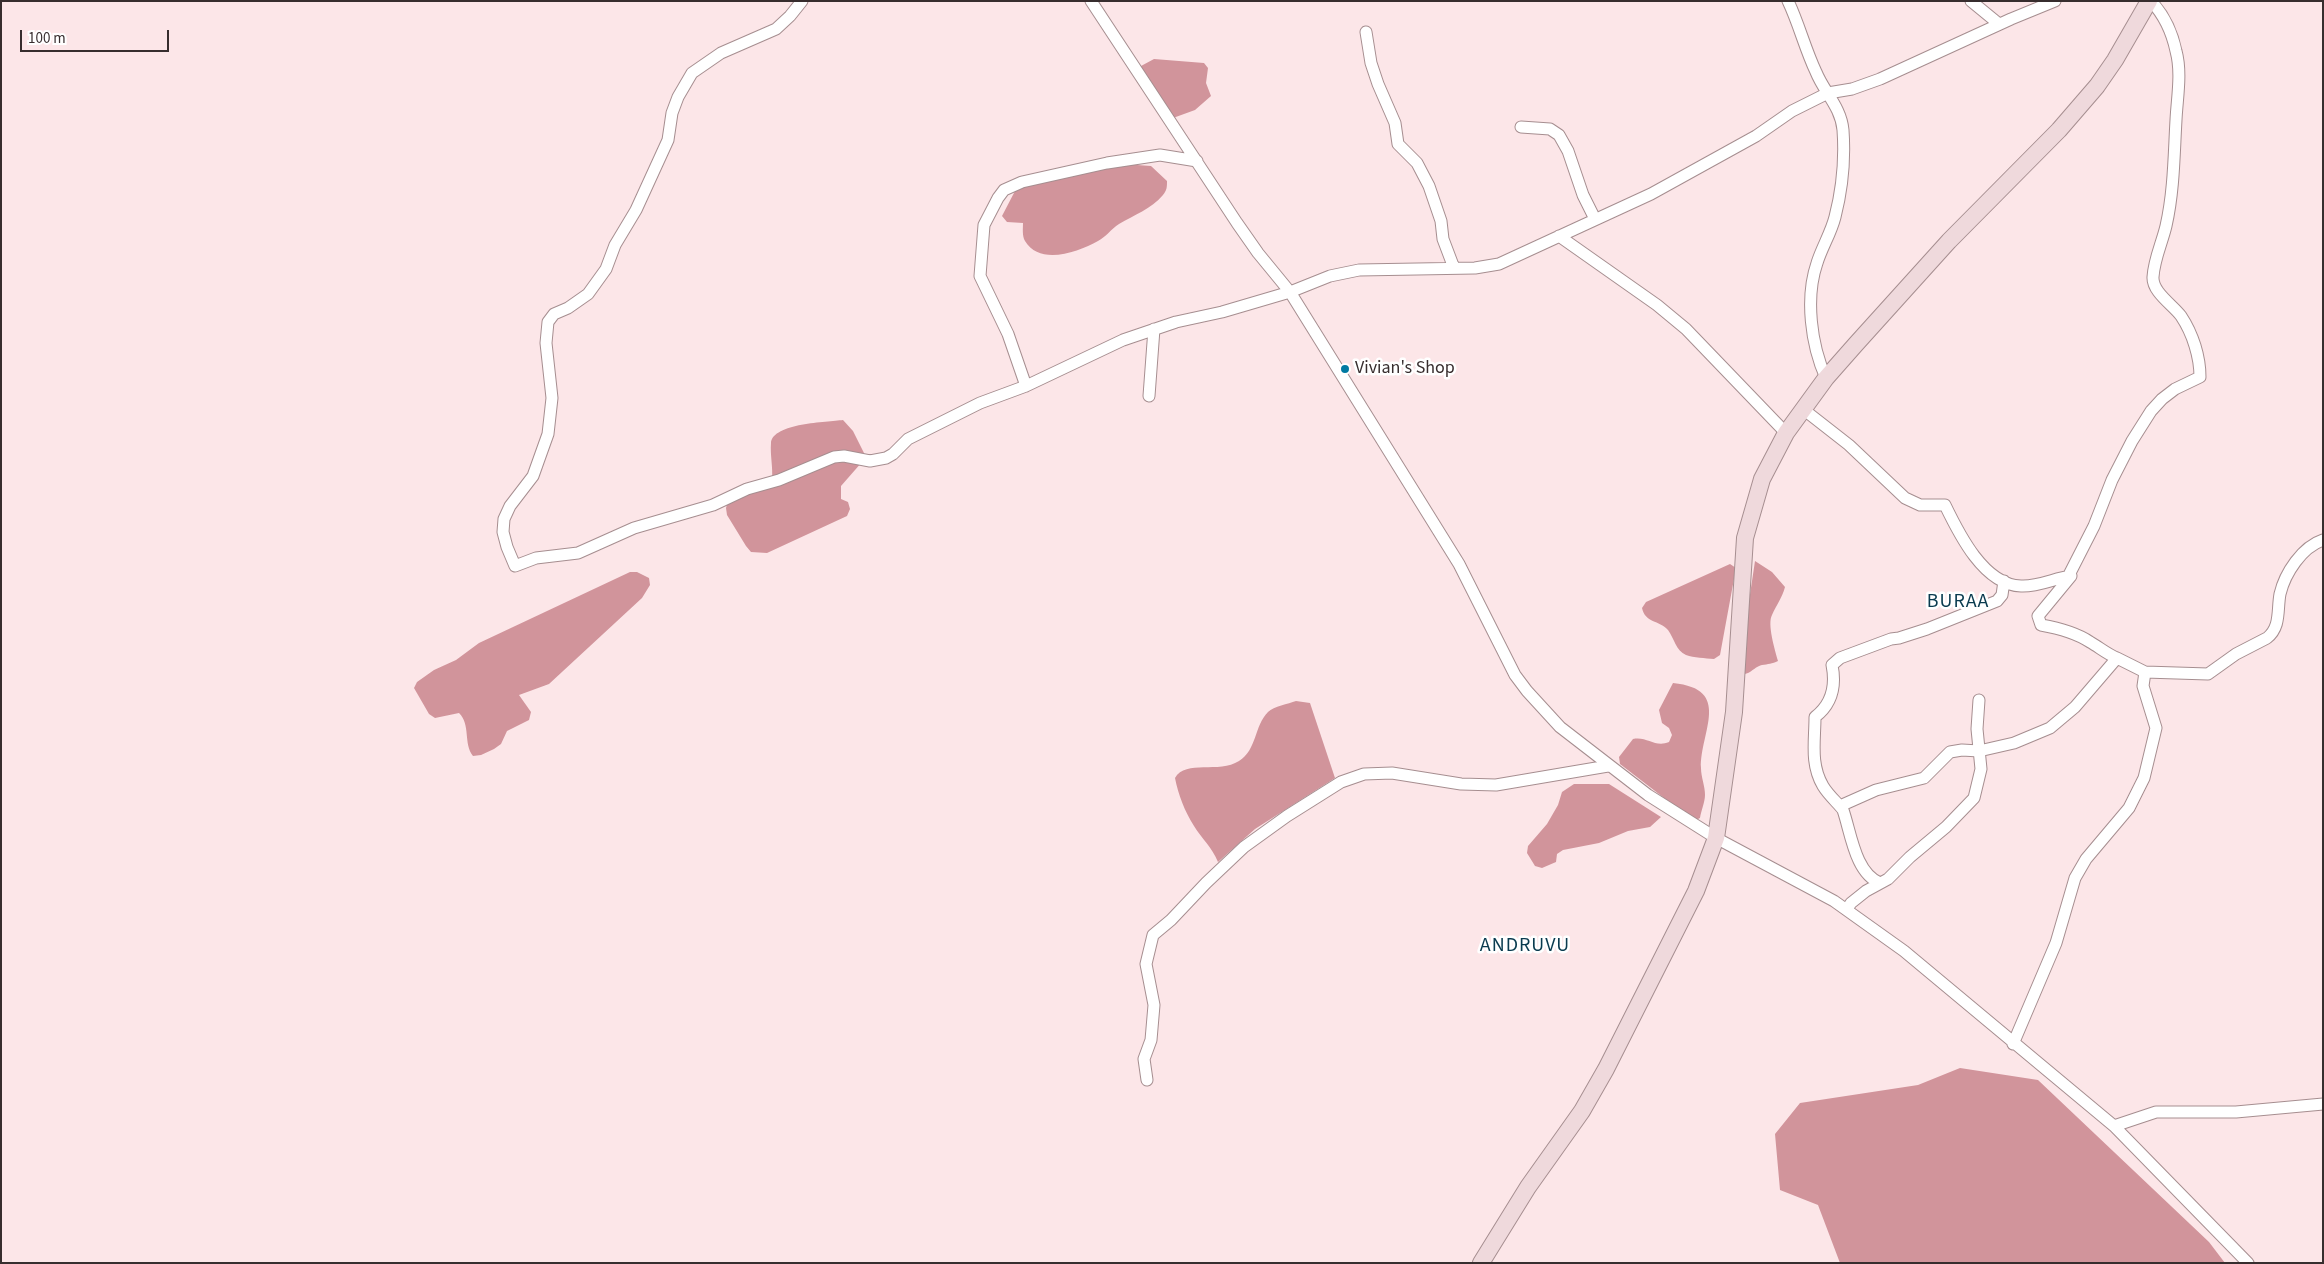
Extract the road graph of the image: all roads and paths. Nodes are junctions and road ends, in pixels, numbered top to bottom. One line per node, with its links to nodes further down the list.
1 (802, 1): 18 (street)
2 (1091, 1): 11 (street)
3 (1788, 1): 9 (street)
4 (1971, 1): 7 (street)
5 (2055, 1): 7 (street)
6 (2150, 1): 17 (street); 23 (street)
7 (1999, 24): 9 (street)
8 (1366, 32): 14 (street)
9 (1828, 92): 12 (street); 17 (street)
10 (1521, 127): 12 (street)
11 (1196, 161): 15 (street); 18 (street)
12 (1595, 219): 13 (street)
13 (1559, 236): 14 (street); 21 (street)
14 (1454, 268): 15 (street)
15 (1290, 292): 16 (street); 29 (street)
16 (1154, 329): 18 (street); 19 (street)
17 (1826, 378): 20 (street)
18 (1026, 386)
19 (1149, 396)
20 (1803, 409): 21 (street); 24 (street)
21 (1786, 433): 31 (street)
22 (2323, 540): 26 (street)
23 (2070, 576): 24 (street); 25 (street)
24 (2004, 581): 30 (street)
25 (2117, 658): 26 (street); 28 (street)
26 (2145, 672): 34 (street)
27 (1979, 700): 28 (street)
28 (1979, 750): 30 (street); 32 (street)
29 (1608, 766): 31 (street); 35 (street)
30 (1840, 806): 32 (street)
31 (1716, 838): 33 (street); 38 (street)
32 (1880, 883): 33 (street)
33 (1847, 909): 34 (street)
34 (2013, 1044): 37 (street)
35 (1147, 1080)
36 (2323, 1104): 37 (street)
37 (2114, 1126): 39 (street)
38 (1481, 1263)
39 (2248, 1263)

